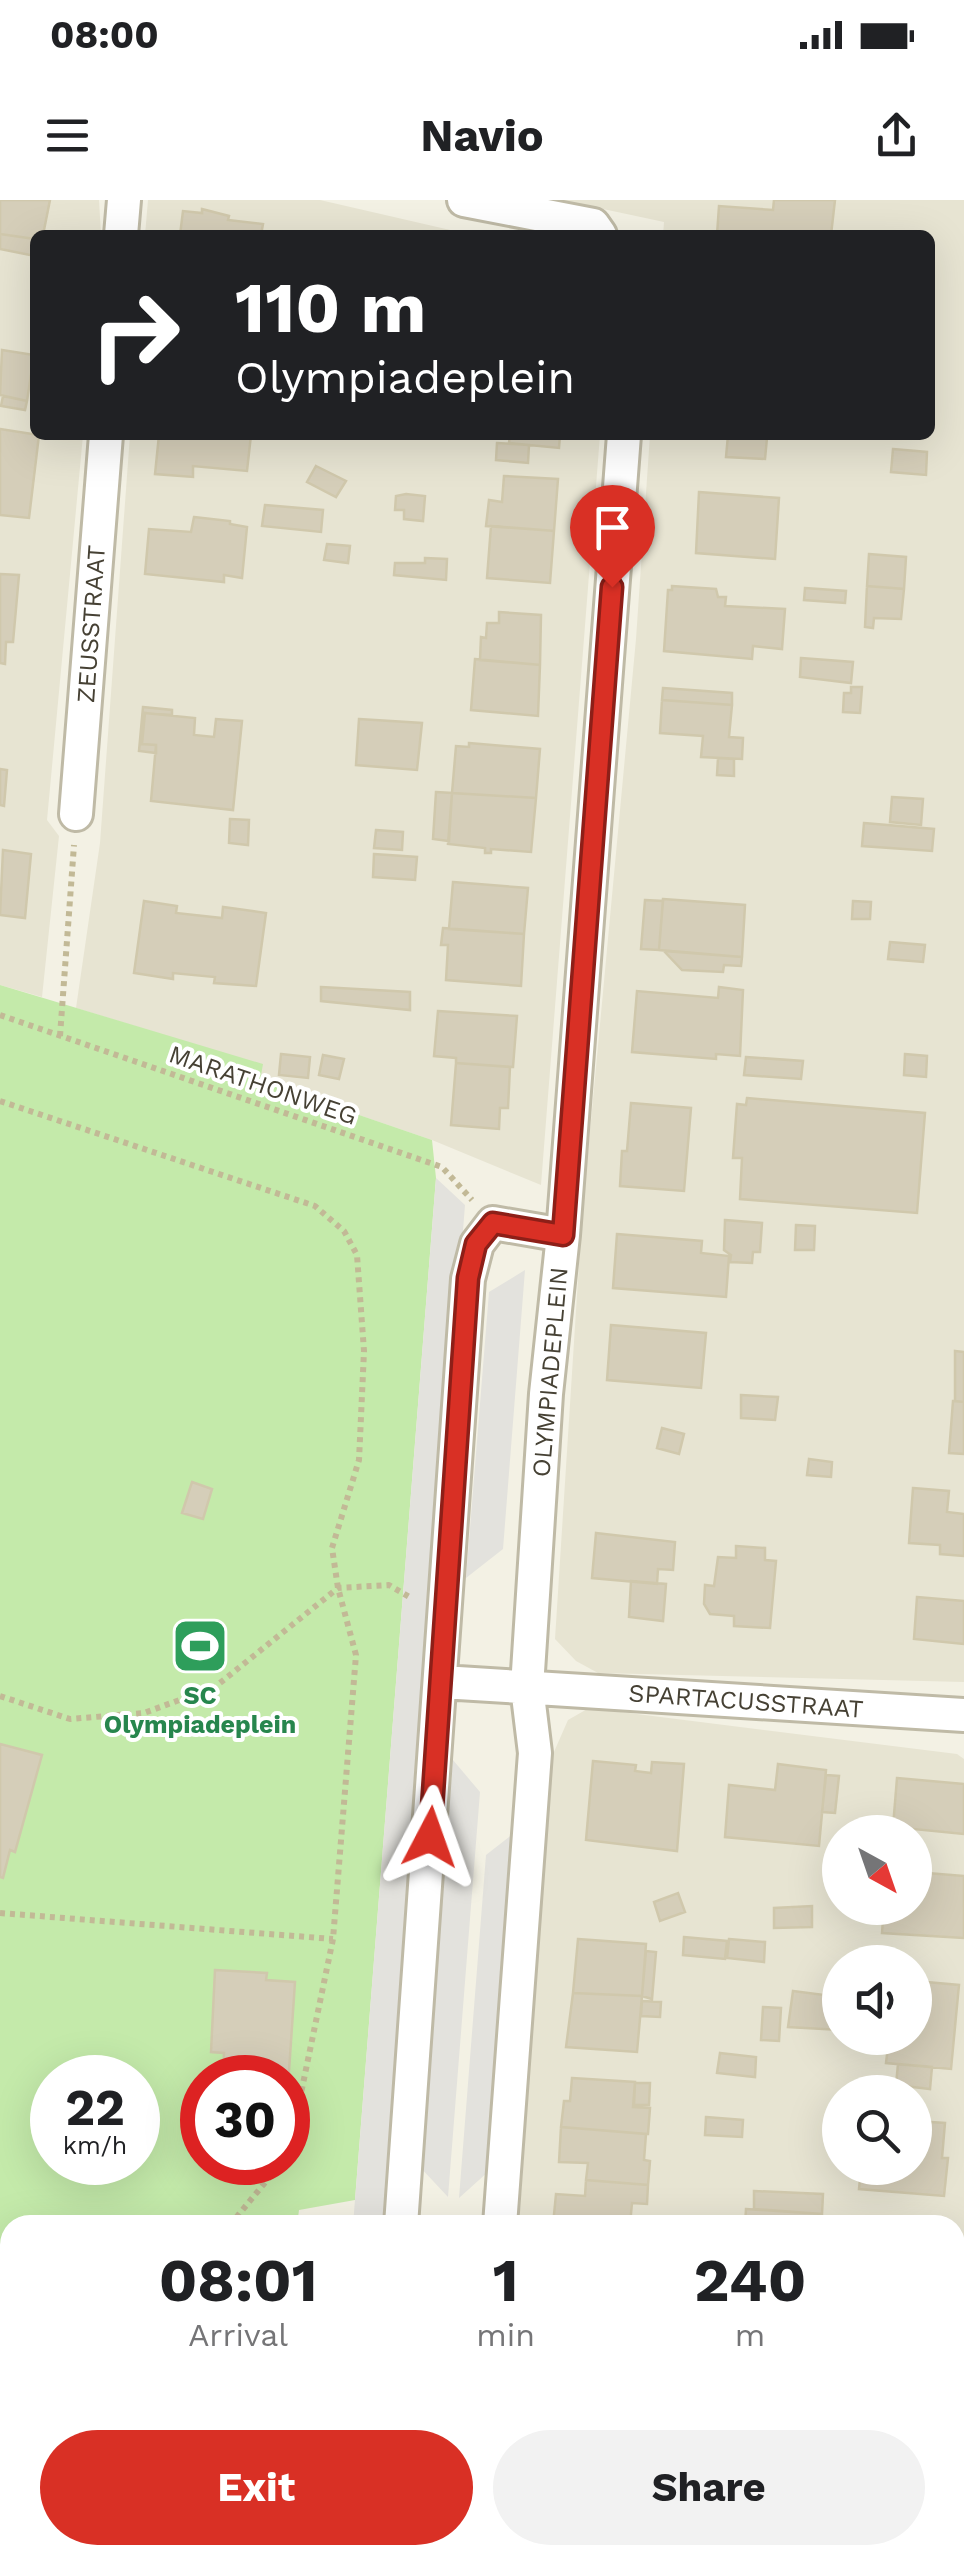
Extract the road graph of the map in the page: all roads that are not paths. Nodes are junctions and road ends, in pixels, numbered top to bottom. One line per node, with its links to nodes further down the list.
1 (124, 200): 3 (street)
2 (464, 200): 4 (street)
3 (122, 230)
4 (596, 230)
5 (106, 440): 7 (street, ZEUSSTRAAT)
6 (624, 440): 8 (street)
7 (76, 814)
8 (563, 1235): 9 (street, OLYMPIADEPLEIN); 10 (street, OLYMPIADEPLEIN)
9 (442, 1682): 10 (street); 12 (street)
10 (527, 1687): 11 (street, SPARTACUSSTRAAT); 13 (street, OLYMPIADEPLEIN)
11 (964, 1715)
12 (402, 2215)
13 (501, 2215)

